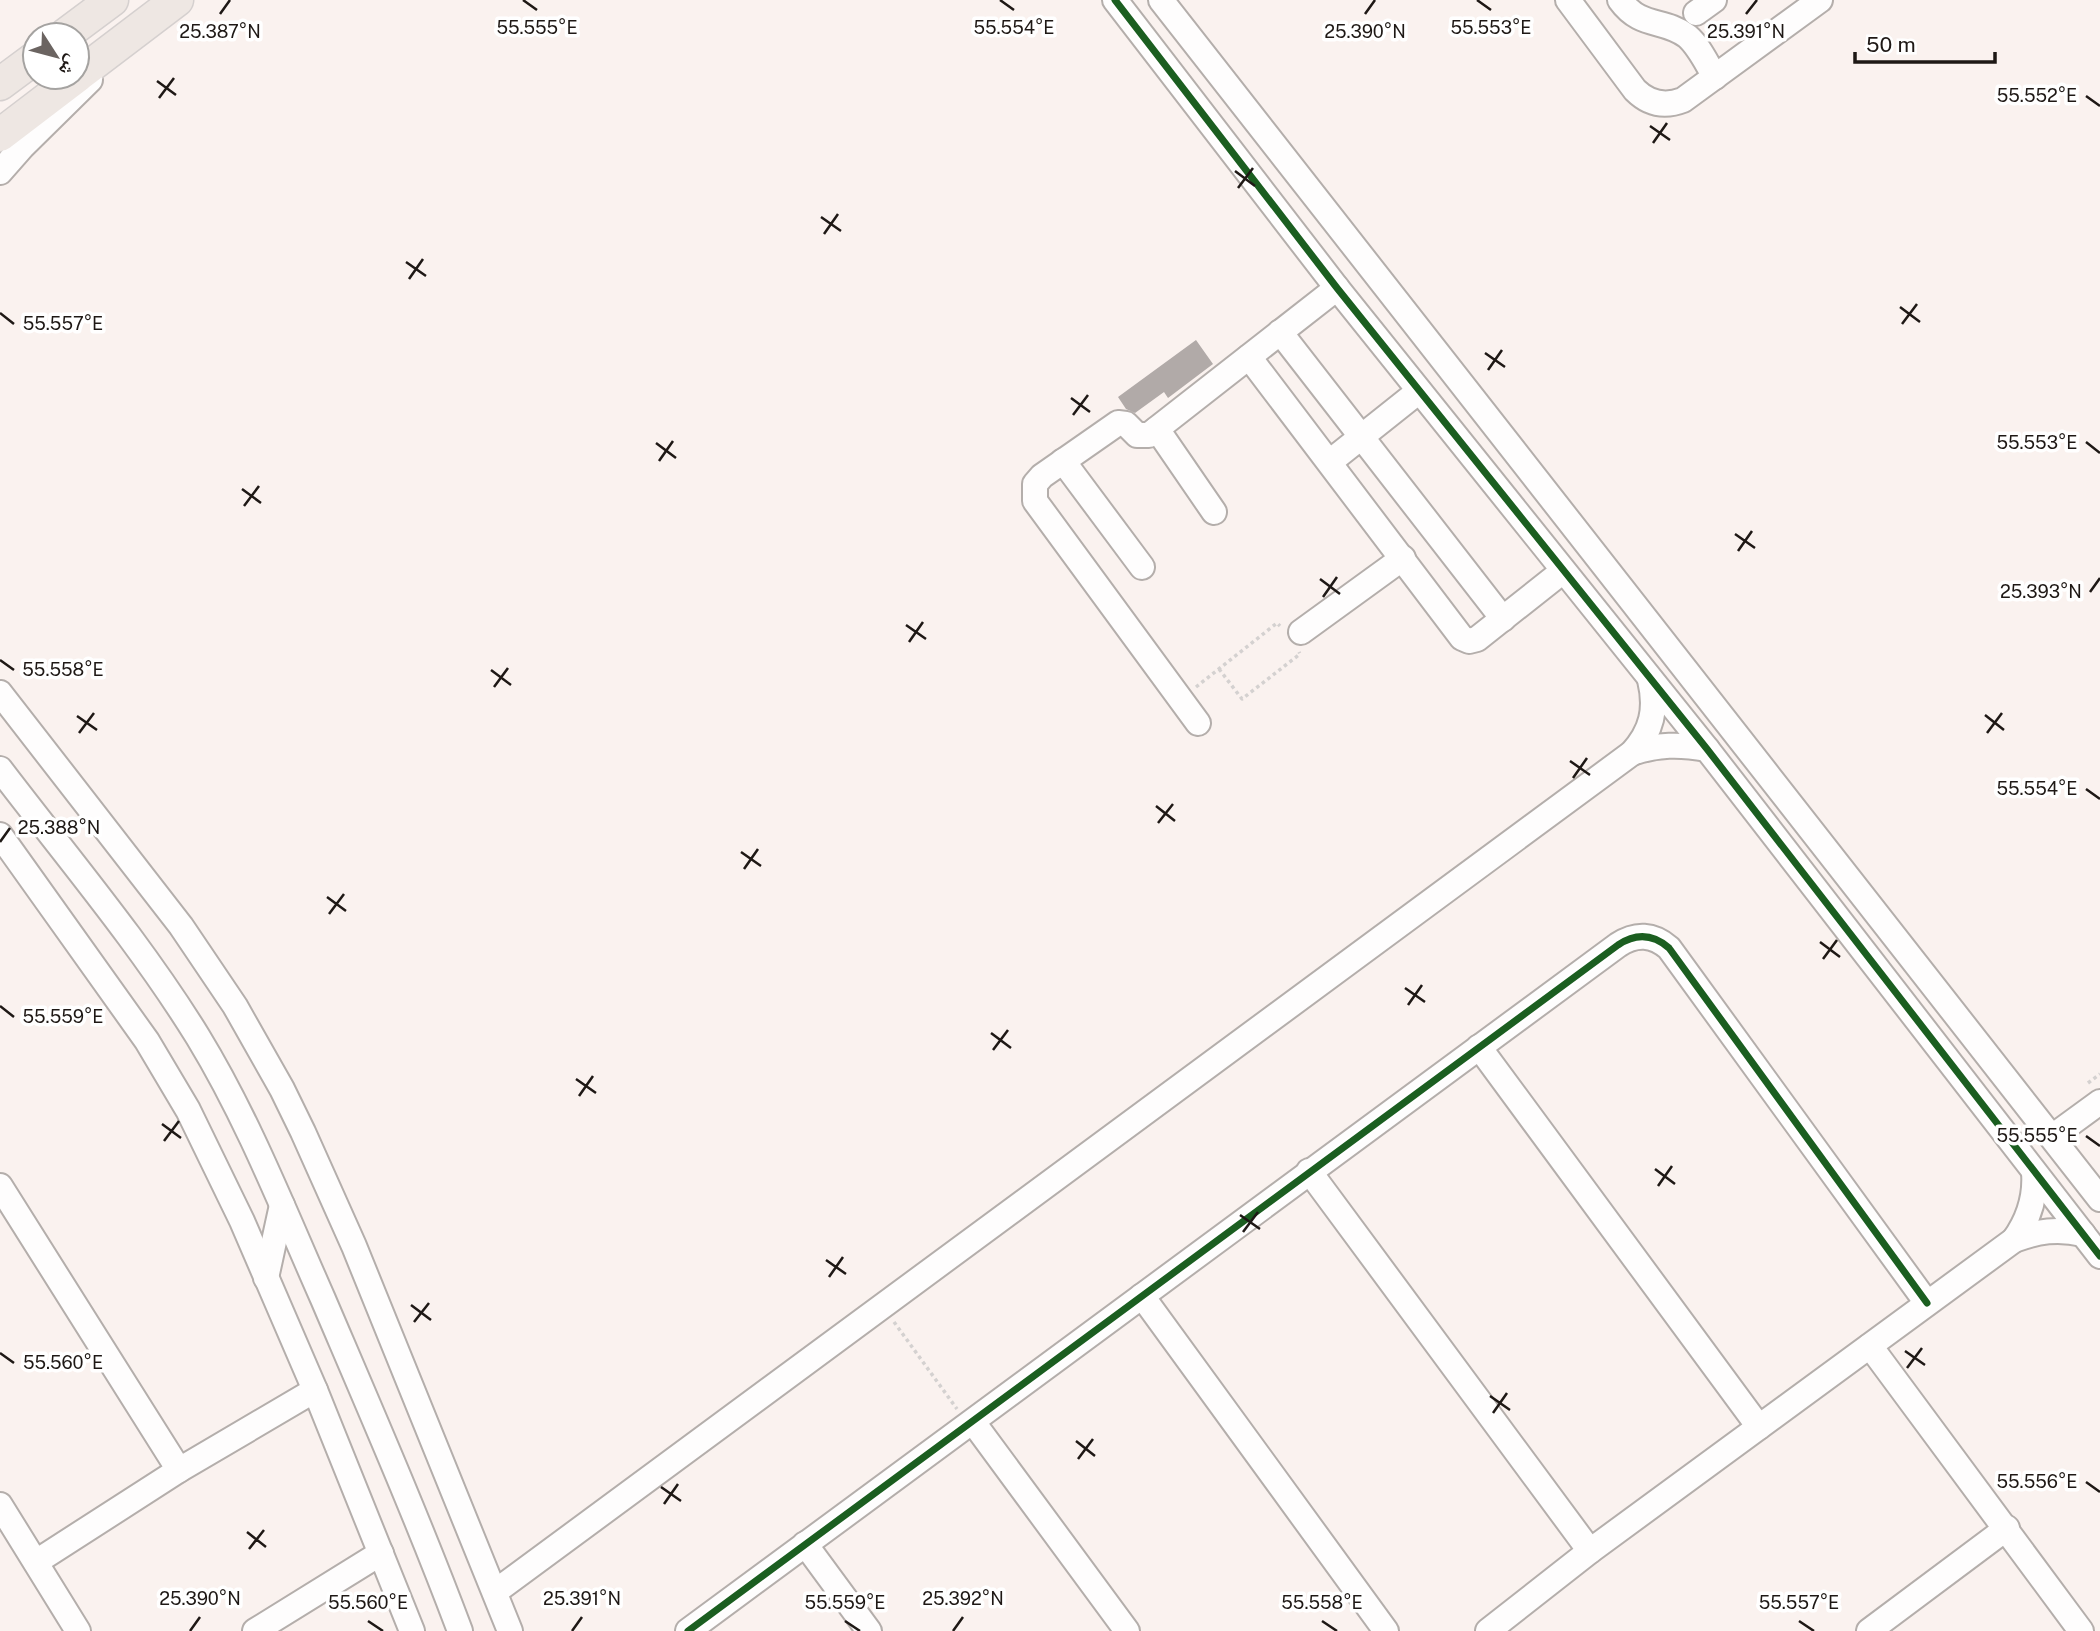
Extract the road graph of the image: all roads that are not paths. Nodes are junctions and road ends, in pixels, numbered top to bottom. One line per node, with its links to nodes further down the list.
1 (112, 0): 8 (main road)
2 (177, 0): 9 (main road)
3 (1115, 0): 17 (street)
4 (1161, 0): 40 (street)
5 (1568, 0): 12 (street)
6 (1620, 0): 12 (street)
7 (1820, 0): 12 (street)
8 (84, 21)
9 (118, 44): 10 (main road); 16 (street)
10 (91, 65)
11 (21, 68): 13 (main road)
12 (1716, 77)
13 (0, 84)
14 (57, 91): 15 (main road)
15 (0, 135)
16 (0, 172)
17 (1337, 288): 18 (street); 20 (street)
18 (1280, 332): 19 (street); 22 (street)
19 (1249, 357): 21 (street); 24 (street)
20 (1419, 391): 22 (street); 28 (street)
21 (1157, 429): 23 (street); 25 (street)
22 (1362, 436): 24 (street); 29 (street)
23 (1063, 461): 27 (street); 33 (street)
24 (1331, 461): 26 (street)
25 (1214, 512)
26 (1403, 558): 29 (street); 30 (street)
27 (1142, 567)
28 (1563, 571): 29 (street); 31 (street)
29 (1503, 619)
30 (1293, 637)
31 (1650, 680): 34 (street); 35 (street)
32 (0, 692): 63 (street)
33 (1198, 723)
34 (1707, 749): 35 (street); 42 (street)
35 (1632, 753): 63 (street)
36 (0, 769): 45 (street)
37 (0, 835): 49 (street)
38 (1479, 1047): 41 (street); 51 (street); 55 (street)
39 (2100, 1102): 40 (street)
40 (2052, 1137): 44 (street)
41 (1310, 1171): 50 (street); 60 (street)
42 (2034, 1172): 46 (street); 47 (street)
43 (0, 1186): 56 (street)
44 (2100, 1199)
45 (282, 1205): 49 (street); 67 (street)
46 (2083, 1234): 47 (street); 48 (street)
47 (2014, 1240): 51 (street)
48 (2100, 1256)
49 (266, 1278): 53 (street)
50 (1142, 1296): 54 (street); 72 (street)
51 (1927, 1303): 52 (street)
52 (1870, 1346): 55 (street); 58 (street)
53 (314, 1390): 56 (street); 61 (street)
54 (971, 1424): 59 (street); 71 (street)
55 (1759, 1427): 60 (street)
56 (179, 1470): 62 (street)
57 (0, 1505): 62 (street)
58 (2007, 1528): 74 (street); 75 (street)
59 (805, 1544): 69 (street); 70 (street)
60 (1590, 1551): 73 (street)
61 (382, 1553): 65 (street); 66 (street)
62 (36, 1562): 64 (street)
63 (495, 1592): 68 (street)
64 (78, 1631)
65 (255, 1631)
66 (412, 1631)
67 (460, 1631)
68 (510, 1631)
69 (688, 1631)
70 (869, 1631)
71 (1127, 1631)
72 (1386, 1631)
73 (1488, 1631)
74 (1869, 1631)
75 (2081, 1631)

